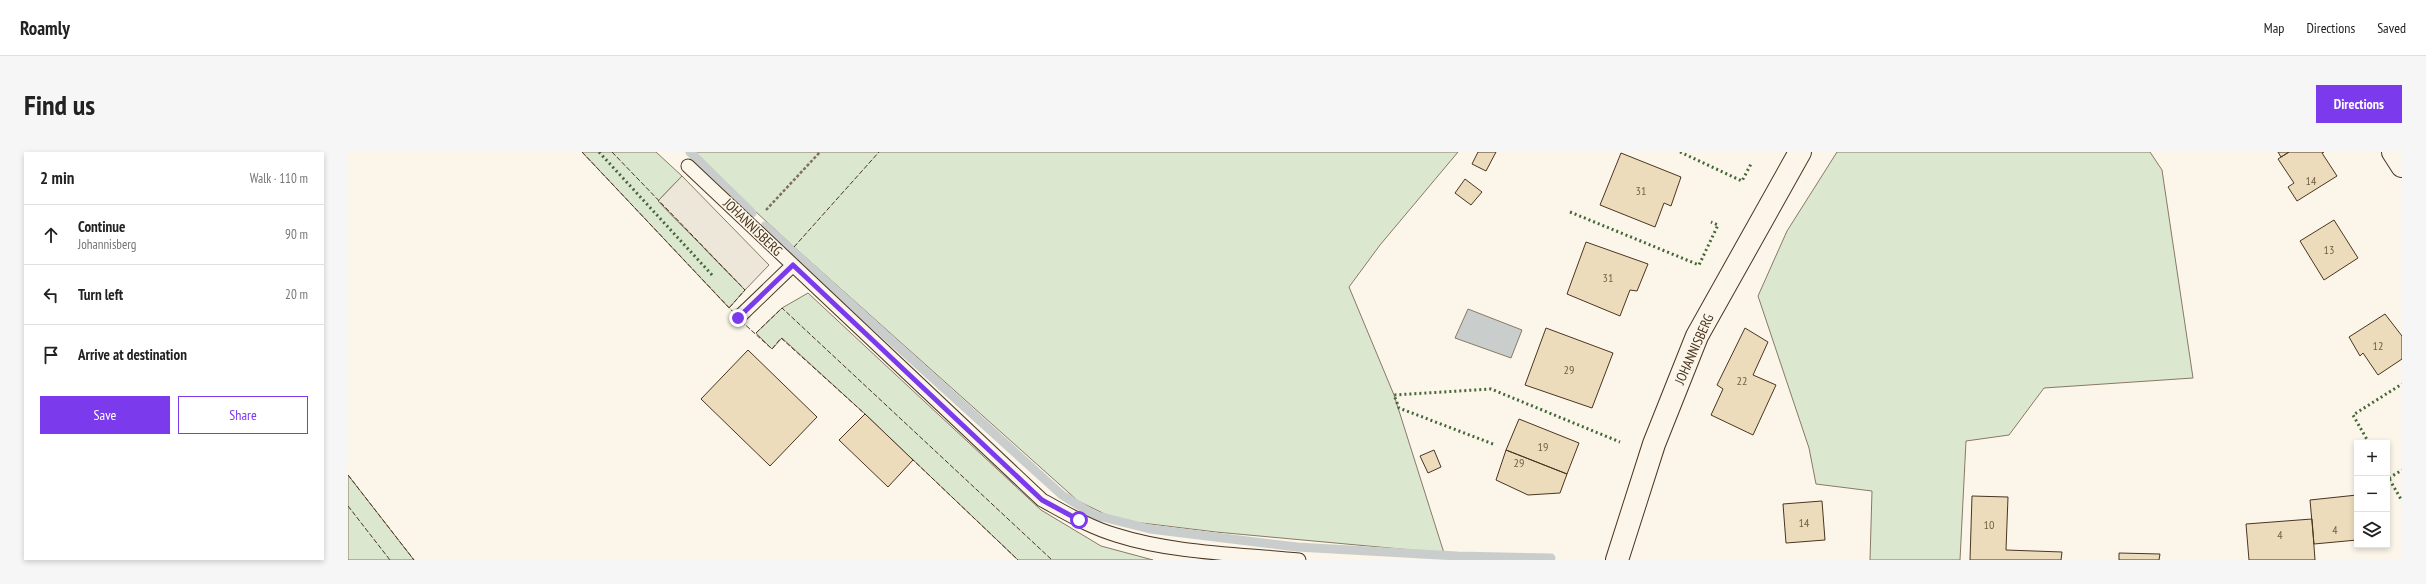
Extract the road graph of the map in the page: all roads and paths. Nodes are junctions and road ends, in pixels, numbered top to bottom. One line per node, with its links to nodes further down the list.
1 (820, 152): 6 (path)
2 (1800, 152): 10 (street, JOHANNISBERG)
3 (2392, 152): 5 (street)
4 (688, 166): 6 (lane, JOHANNISBERG)
5 (2402, 166)
6 (752, 225): 7 (lane, JOHANNISBERG)
7 (793, 265): 8 (lane); 9 (lane, JOHANNISBERG)
8 (738, 318)
9 (1299, 560)
10 (1617, 560)

